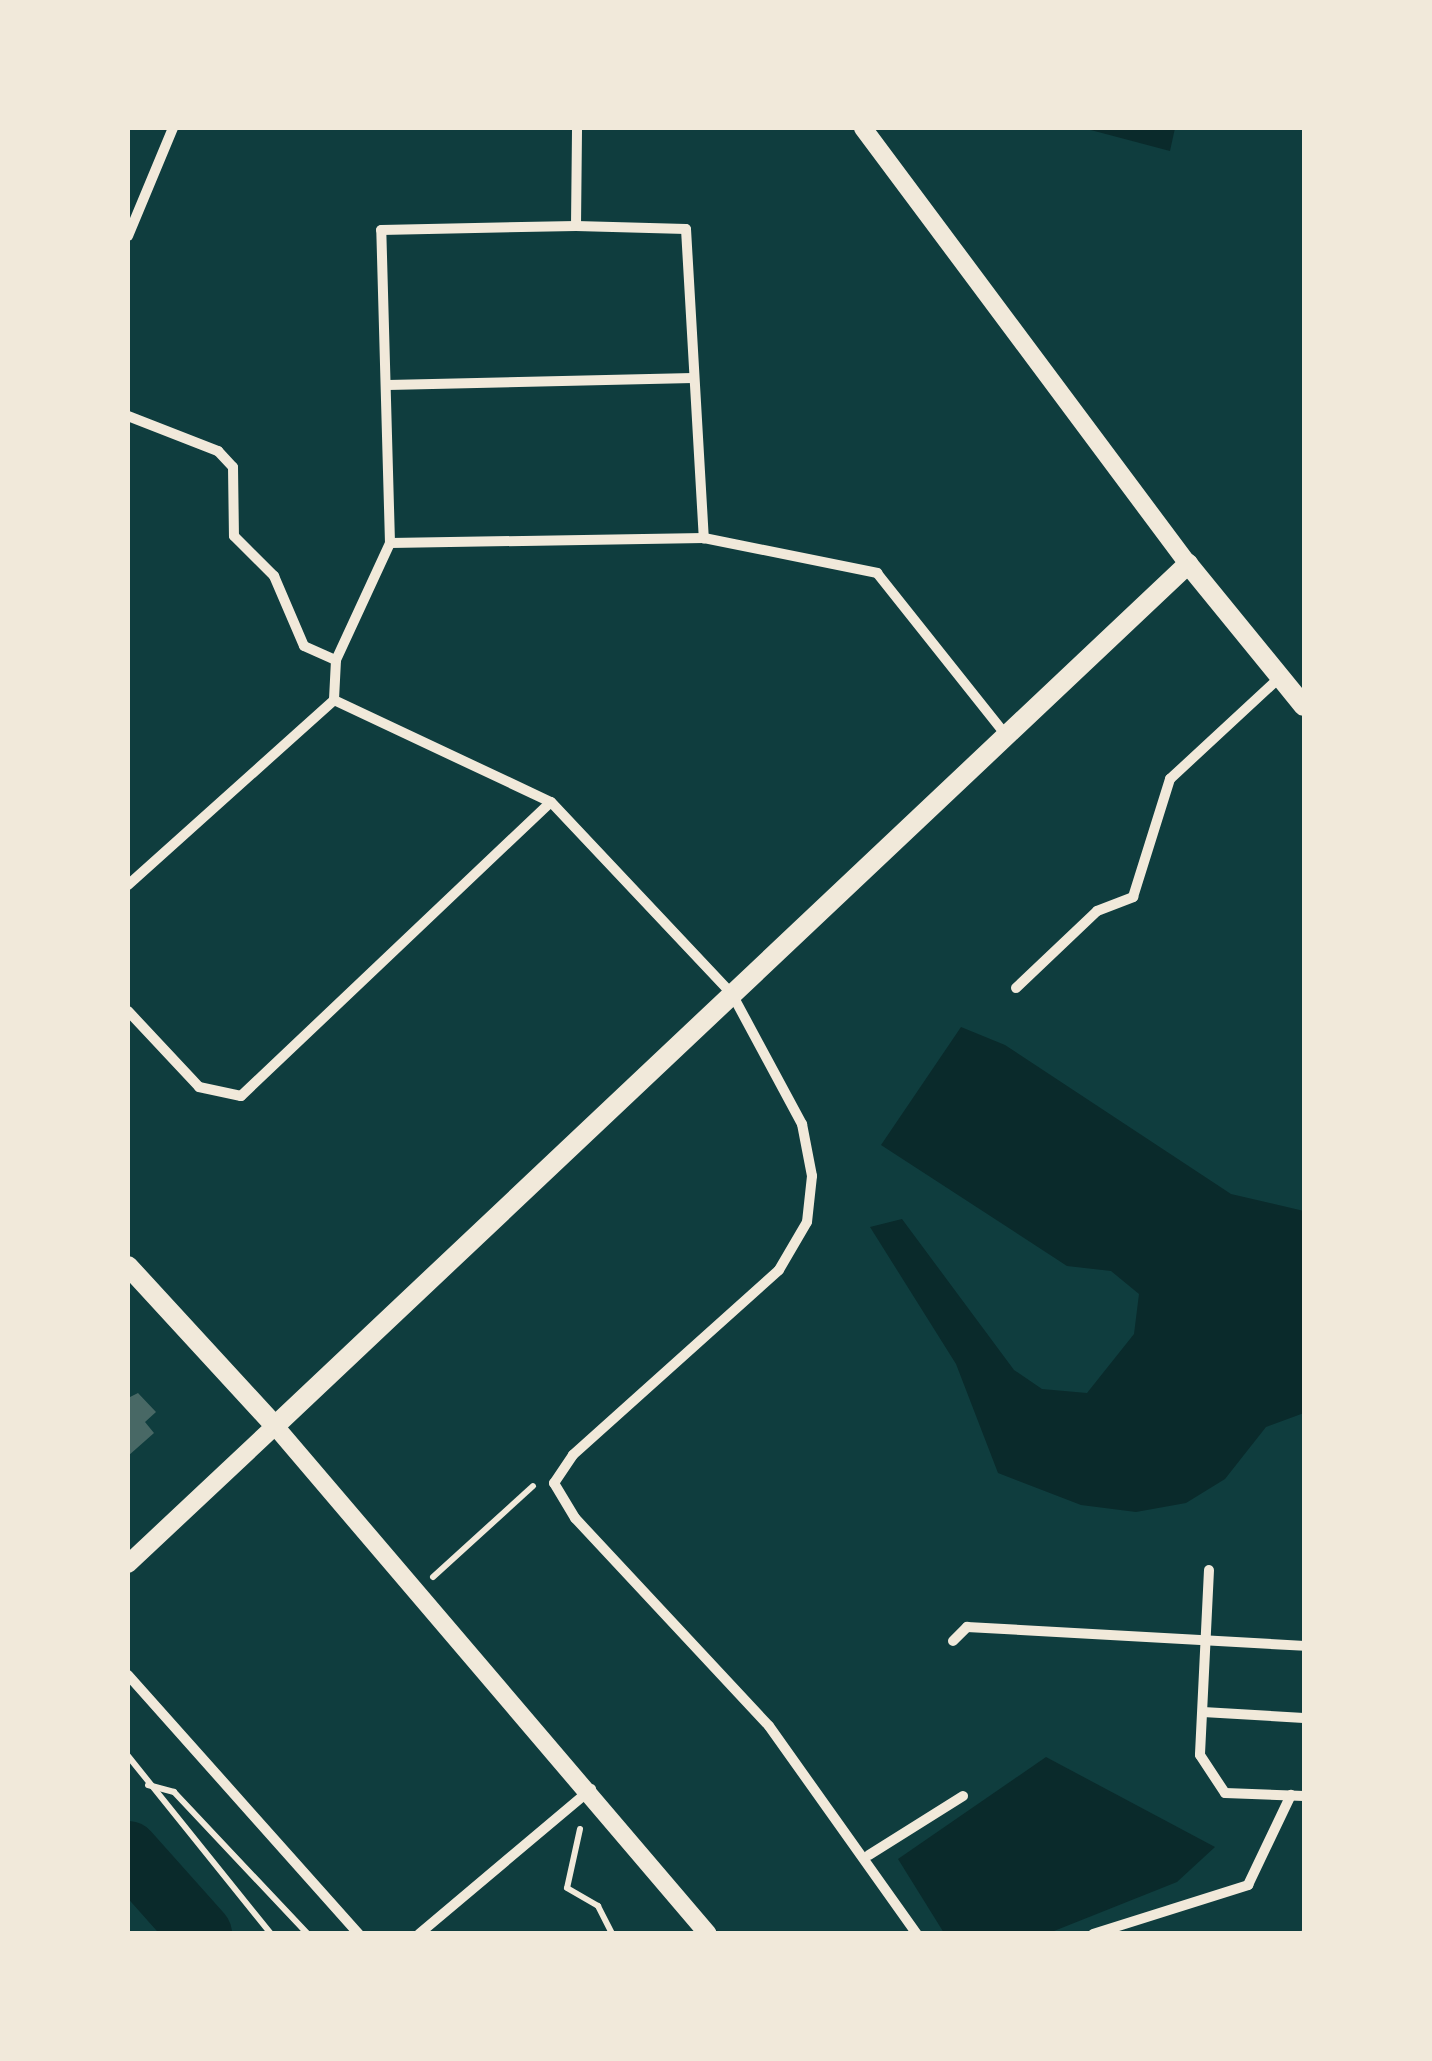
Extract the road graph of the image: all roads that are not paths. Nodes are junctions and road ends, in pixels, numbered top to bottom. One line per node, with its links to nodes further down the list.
1 (173, 128): 5 (street)
2 (578, 128): 4 (street)
3 (863, 128): 11 (street)
4 (576, 226): 6 (street); 7 (street)
5 (128, 236)
6 (693, 378): 7 (street); 9 (street)
7 (388, 385): 10 (street)
8 (128, 416): 12 (street)
9 (704, 538): 10 (street); 16 (street)
10 (390, 543): 12 (street)
11 (1188, 564): 13 (main road); 16 (main road)
12 (336, 660): 14 (street)
13 (1280, 676): 15 (main road); 19 (street)
14 (334, 700): 17 (street); 18 (street)
15 (1304, 706)
16 (1006, 736): 20 (main road)
17 (552, 802): 20 (street); 21 (street)
18 (128, 884)
19 (1016, 988)
20 (732, 994): 23 (main road); 36 (street)
21 (128, 1011)
22 (128, 1266): 23 (main road)
23 (274, 1426): 24 (street); 32 (street)
24 (128, 1564)
25 (1209, 1570): 27 (street)
26 (953, 1641): 27 (street)
27 (1204, 1641): 28 (street); 30 (street)
28 (1304, 1646)
29 (128, 1675): 37 (street)
30 (1203, 1712): 31 (street); 34 (street)
31 (1304, 1718)
32 (592, 1788): 38 (street); 39 (street)
33 (963, 1796): 36 (street)
34 (1291, 1796): 35 (street); 41 (street)
35 (1304, 1796)
36 (868, 1855): 40 (street)
37 (359, 1934)
38 (419, 1934)
39 (708, 1934)
40 (917, 1934)
41 (1093, 1934)

